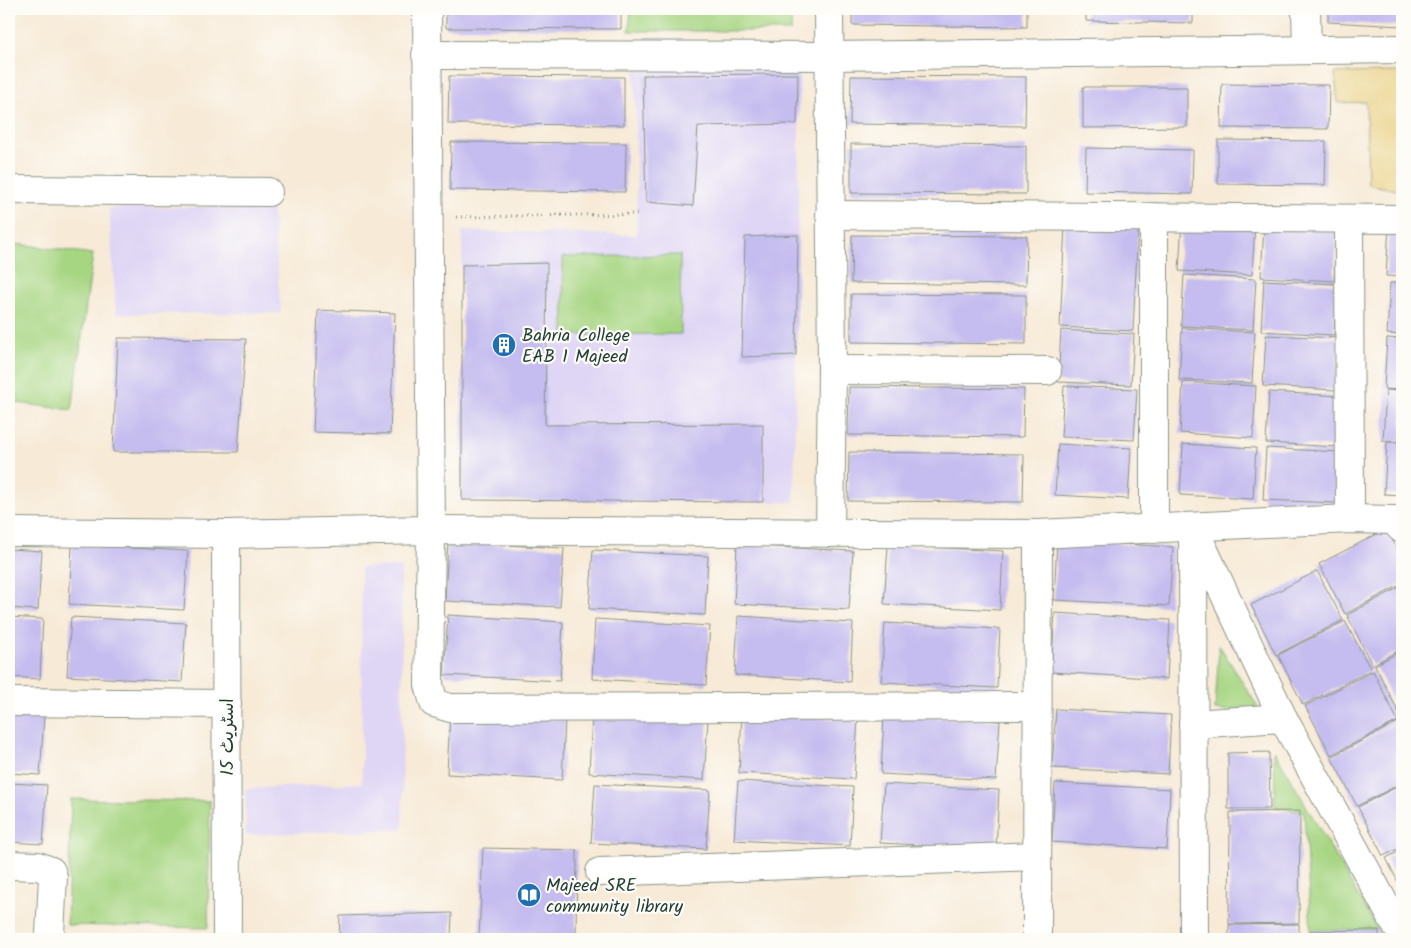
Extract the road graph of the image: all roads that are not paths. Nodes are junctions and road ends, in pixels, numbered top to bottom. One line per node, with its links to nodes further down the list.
1 (426, 9): 6 (street)
2 (829, 9): 7 (street)
3 (1306, 9): 5 (street)
4 (1402, 49): 5 (street)
5 (1307, 50): 7 (street)
6 (426, 55): 7 (street); 20 (street)
7 (829, 56): 10 (street)
8 (9, 190): 9 (street)
9 (268, 192)
10 (830, 215): 11 (street); 14 (street)
11 (1154, 217): 12 (street); 18 (street)
12 (1350, 219): 13 (street); 16 (street)
13 (1402, 219)
14 (832, 370): 15 (street); 22 (street)
15 (1047, 371)
16 (1350, 519): 17 (street); 19 (street)
17 (1193, 527): 18 (street); 28 (street); 29 (street)
18 (1154, 529): 24 (street)
19 (1402, 529)
20 (431, 530): 22 (street); 23 (street); 27 (street)
21 (9, 532): 23 (street)
22 (830, 533): 24 (street)
23 (226, 534): 26 (street, اسٹریٹ 15)
24 (1038, 534): 27 (street)
25 (9, 702): 26 (street)
26 (227, 704): 35 (street, اسٹریٹ 15)
27 (1038, 706): 30 (street)
28 (1283, 718): 29 (street); 33 (street)
29 (1193, 724): 37 (street)
30 (1037, 856): 32 (street); 36 (street)
31 (9, 865): 34 (street)
32 (600, 872)
33 (1402, 936)
34 (52, 939)
35 (227, 939)
36 (1037, 939)
37 (1194, 939)

